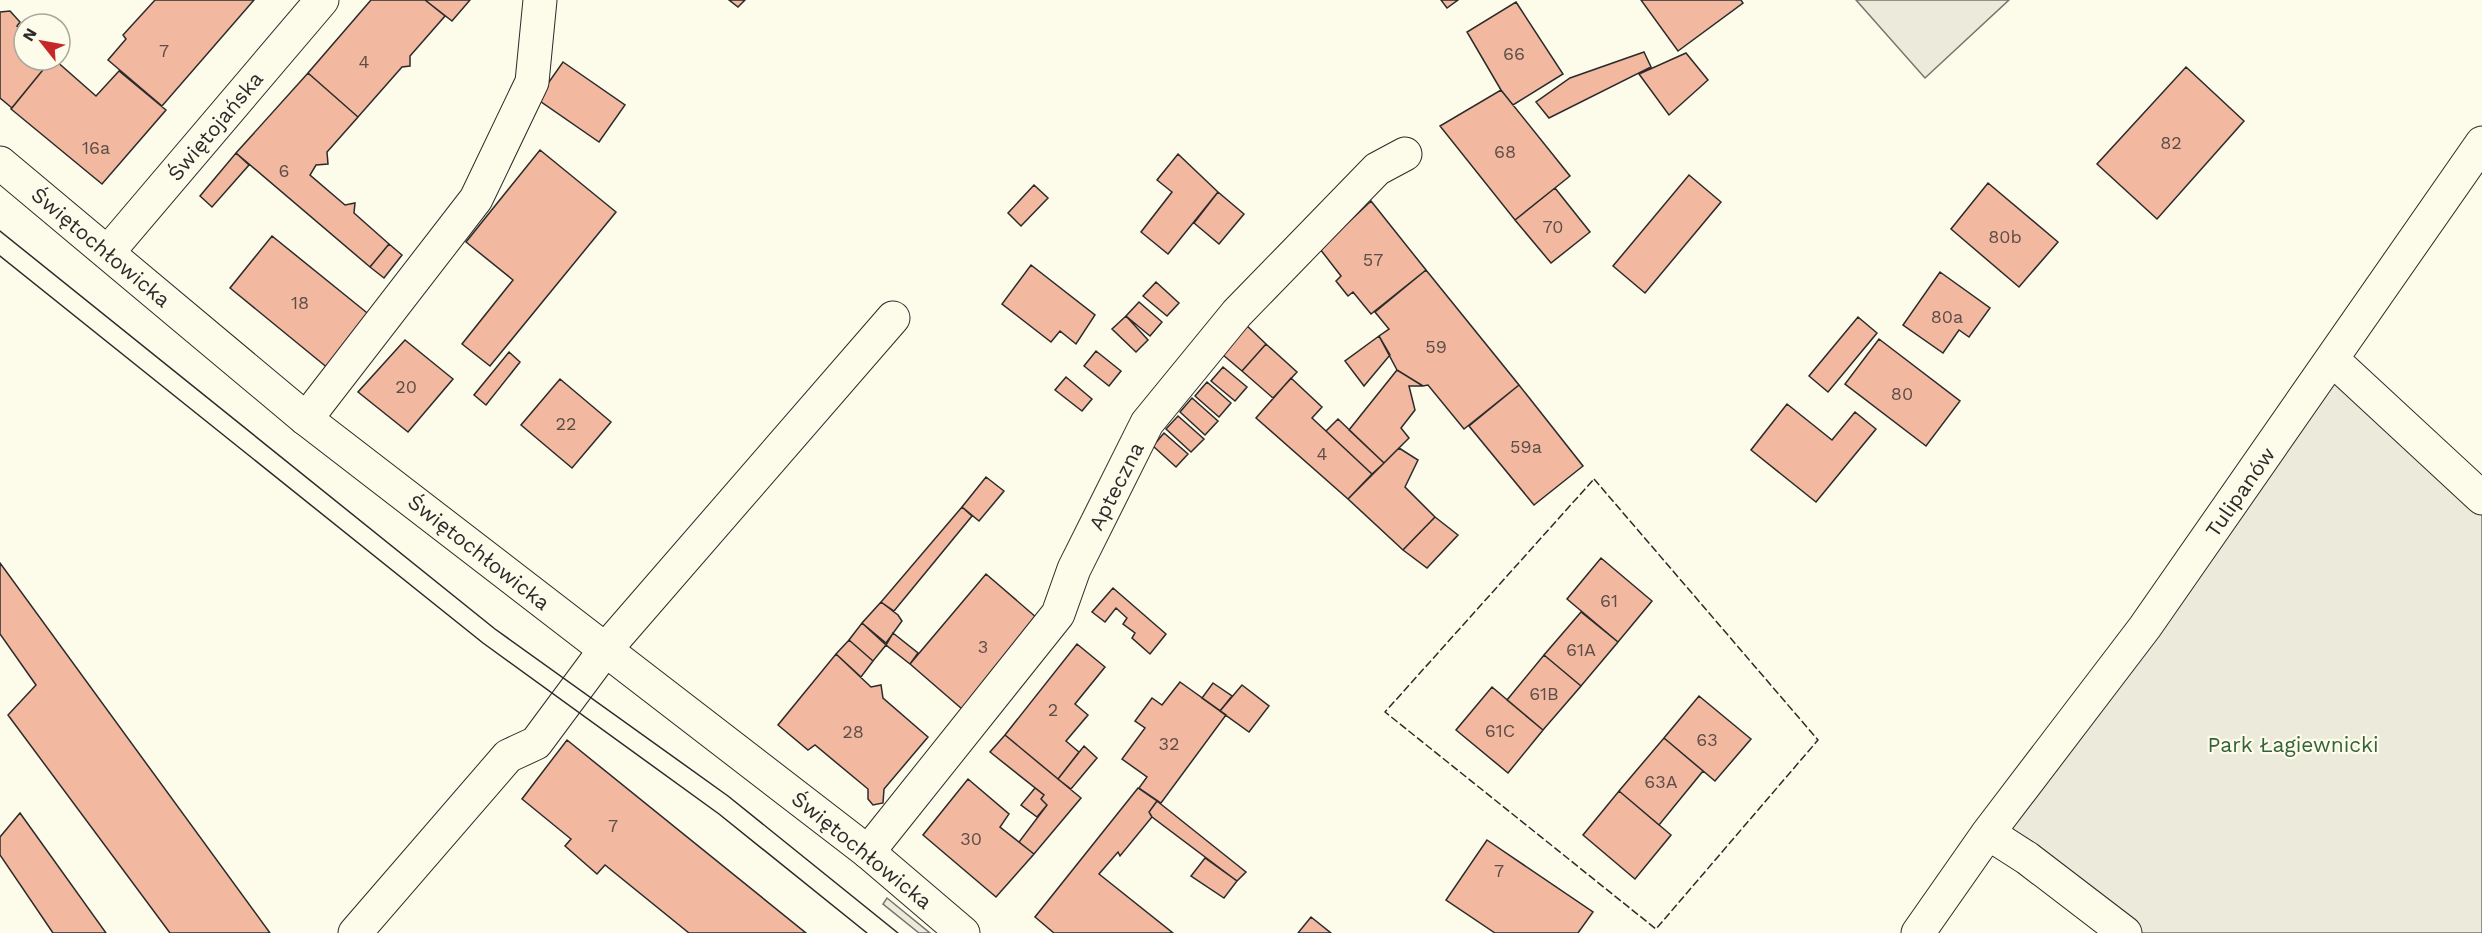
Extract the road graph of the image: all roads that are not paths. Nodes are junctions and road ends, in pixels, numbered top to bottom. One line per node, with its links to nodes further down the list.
1 (322, 0): 6 (street, Świętojańska)
2 (540, 0): 9 (street)
3 (2482, 143): 8 (street, Tulipanów)
4 (1405, 154): 13 (street, Apteczna)
5 (0, 163): 6 (street, Świętochłowicka)
6 (108, 252): 9 (street, Świętochłowicka)
7 (893, 318): 11 (street)
8 (2333, 360): 10 (street); 12 (street, Tulipanów)
9 (306, 419): 11 (street, Świętochłowicka)
10 (2482, 498)
11 (605, 650): 13 (street, Świętochłowicka); 14 (street)
12 (1988, 833): 16 (street, Tulipanów); 17 (street)
13 (868, 852): 15 (street, Świętochłowicka)
14 (355, 933)
15 (963, 933)
16 (1918, 933)
17 (2125, 933)

